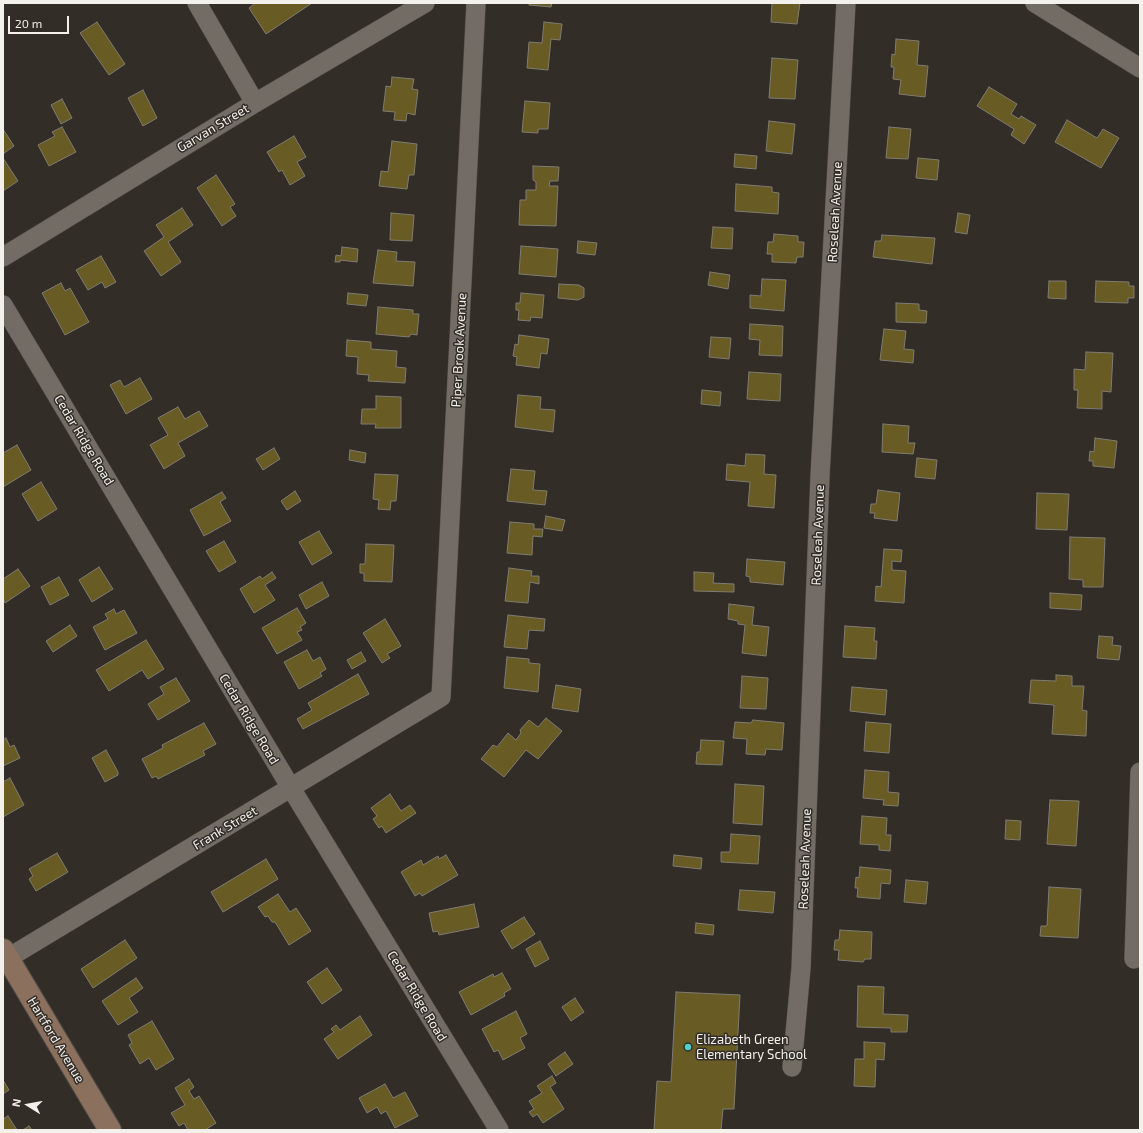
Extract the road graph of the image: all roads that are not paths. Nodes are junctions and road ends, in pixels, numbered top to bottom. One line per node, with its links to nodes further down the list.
1 (197, 3): 7 (street)
2 (425, 3): 7 (street, Garvan Street)
3 (476, 3): 10 (street, Piper Brook Avenue)
4 (846, 3): 16 (street, Roseleah Avenue)
5 (1035, 3): 6 (street)
6 (1140, 68)
7 (255, 102): 8 (street, Garvan Street)
8 (3, 257)
9 (3, 305): 12 (street, Cedar Ridge Road)
10 (441, 697): 12 (street, Frank Street)
11 (1140, 772): 13 (street)
12 (291, 788): 14 (street, Frank Street); 18 (street, Cedar Ridge Road)
13 (1138, 866): 15 (street)
14 (5, 954): 17 (main road, Hartford Avenue)
15 (1134, 960)
16 (792, 1067)
17 (110, 1130)
18 (499, 1130)

